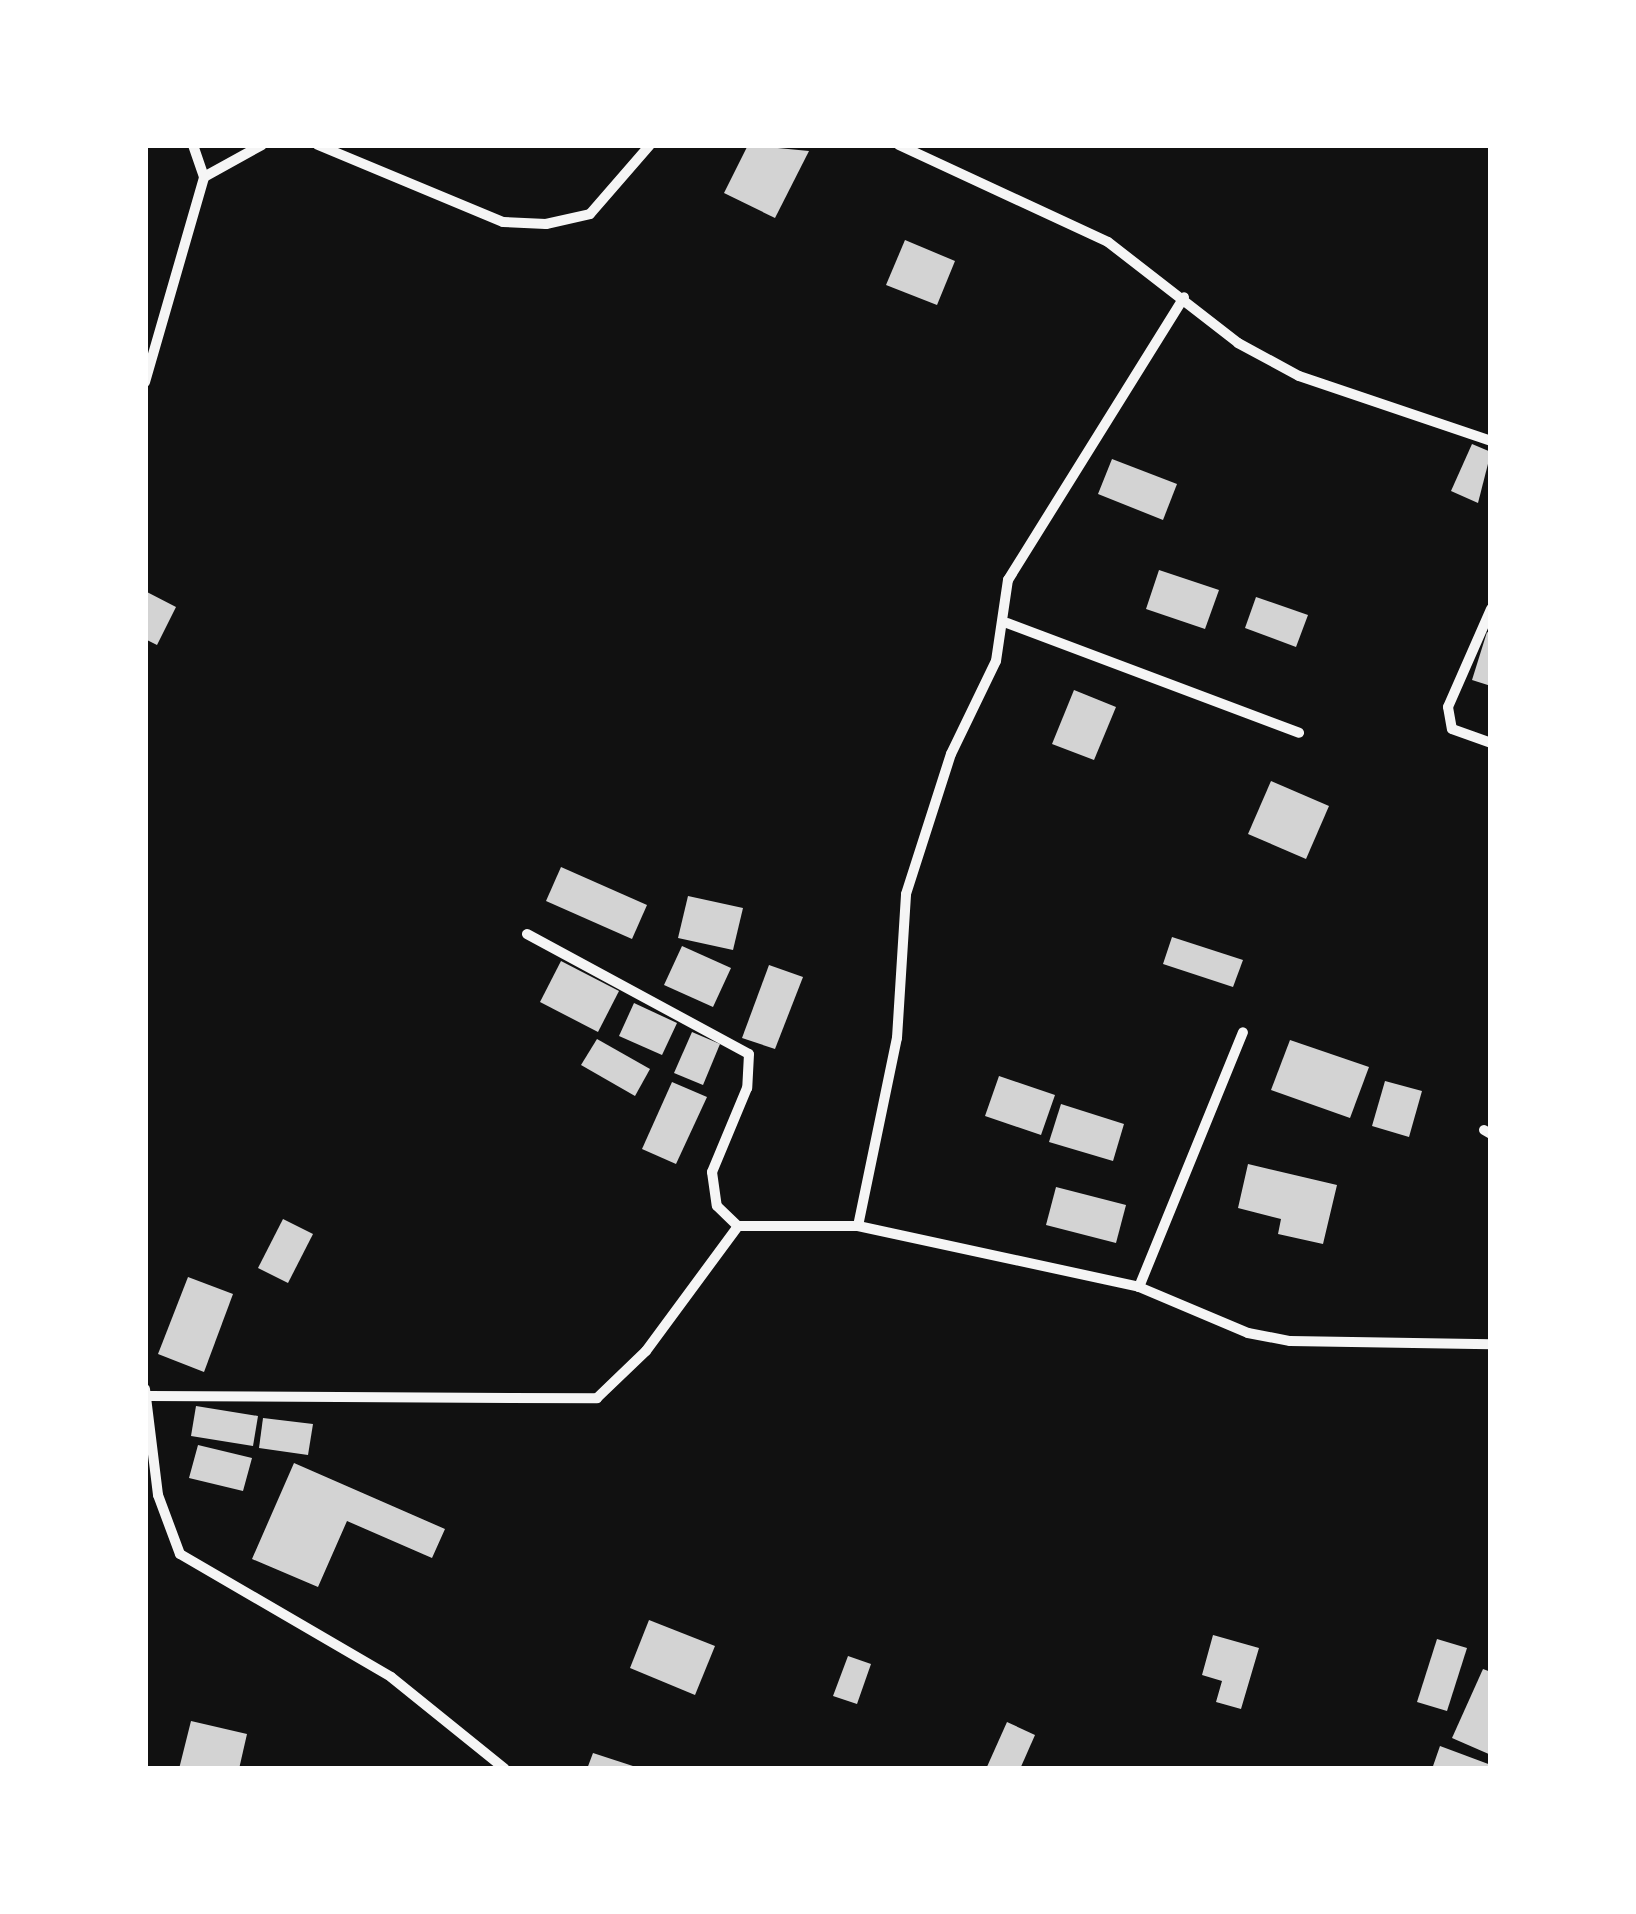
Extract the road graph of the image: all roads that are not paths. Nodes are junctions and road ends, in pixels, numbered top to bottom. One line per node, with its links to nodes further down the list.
1 (193, 145): 6 (street)
2 (262, 145): 6 (street)
3 (318, 145): 4 (street)
4 (650, 145)
5 (899, 145): 7 (street)
6 (204, 177): 8 (street)
7 (1184, 297): 9 (street); 11 (street)
8 (145, 382)
9 (1491, 441)
10 (1491, 608): 13 (street)
11 (1007, 624): 12 (street); 17 (street)
12 (1299, 733)
13 (1491, 743)
14 (527, 934): 16 (street)
15 (1243, 1032): 18 (street)
16 (738, 1226): 17 (street); 20 (street)
17 (858, 1226): 18 (street)
18 (1140, 1287): 19 (street)
19 (1491, 1344)
20 (147, 1392): 21 (street)
21 (505, 1769)

